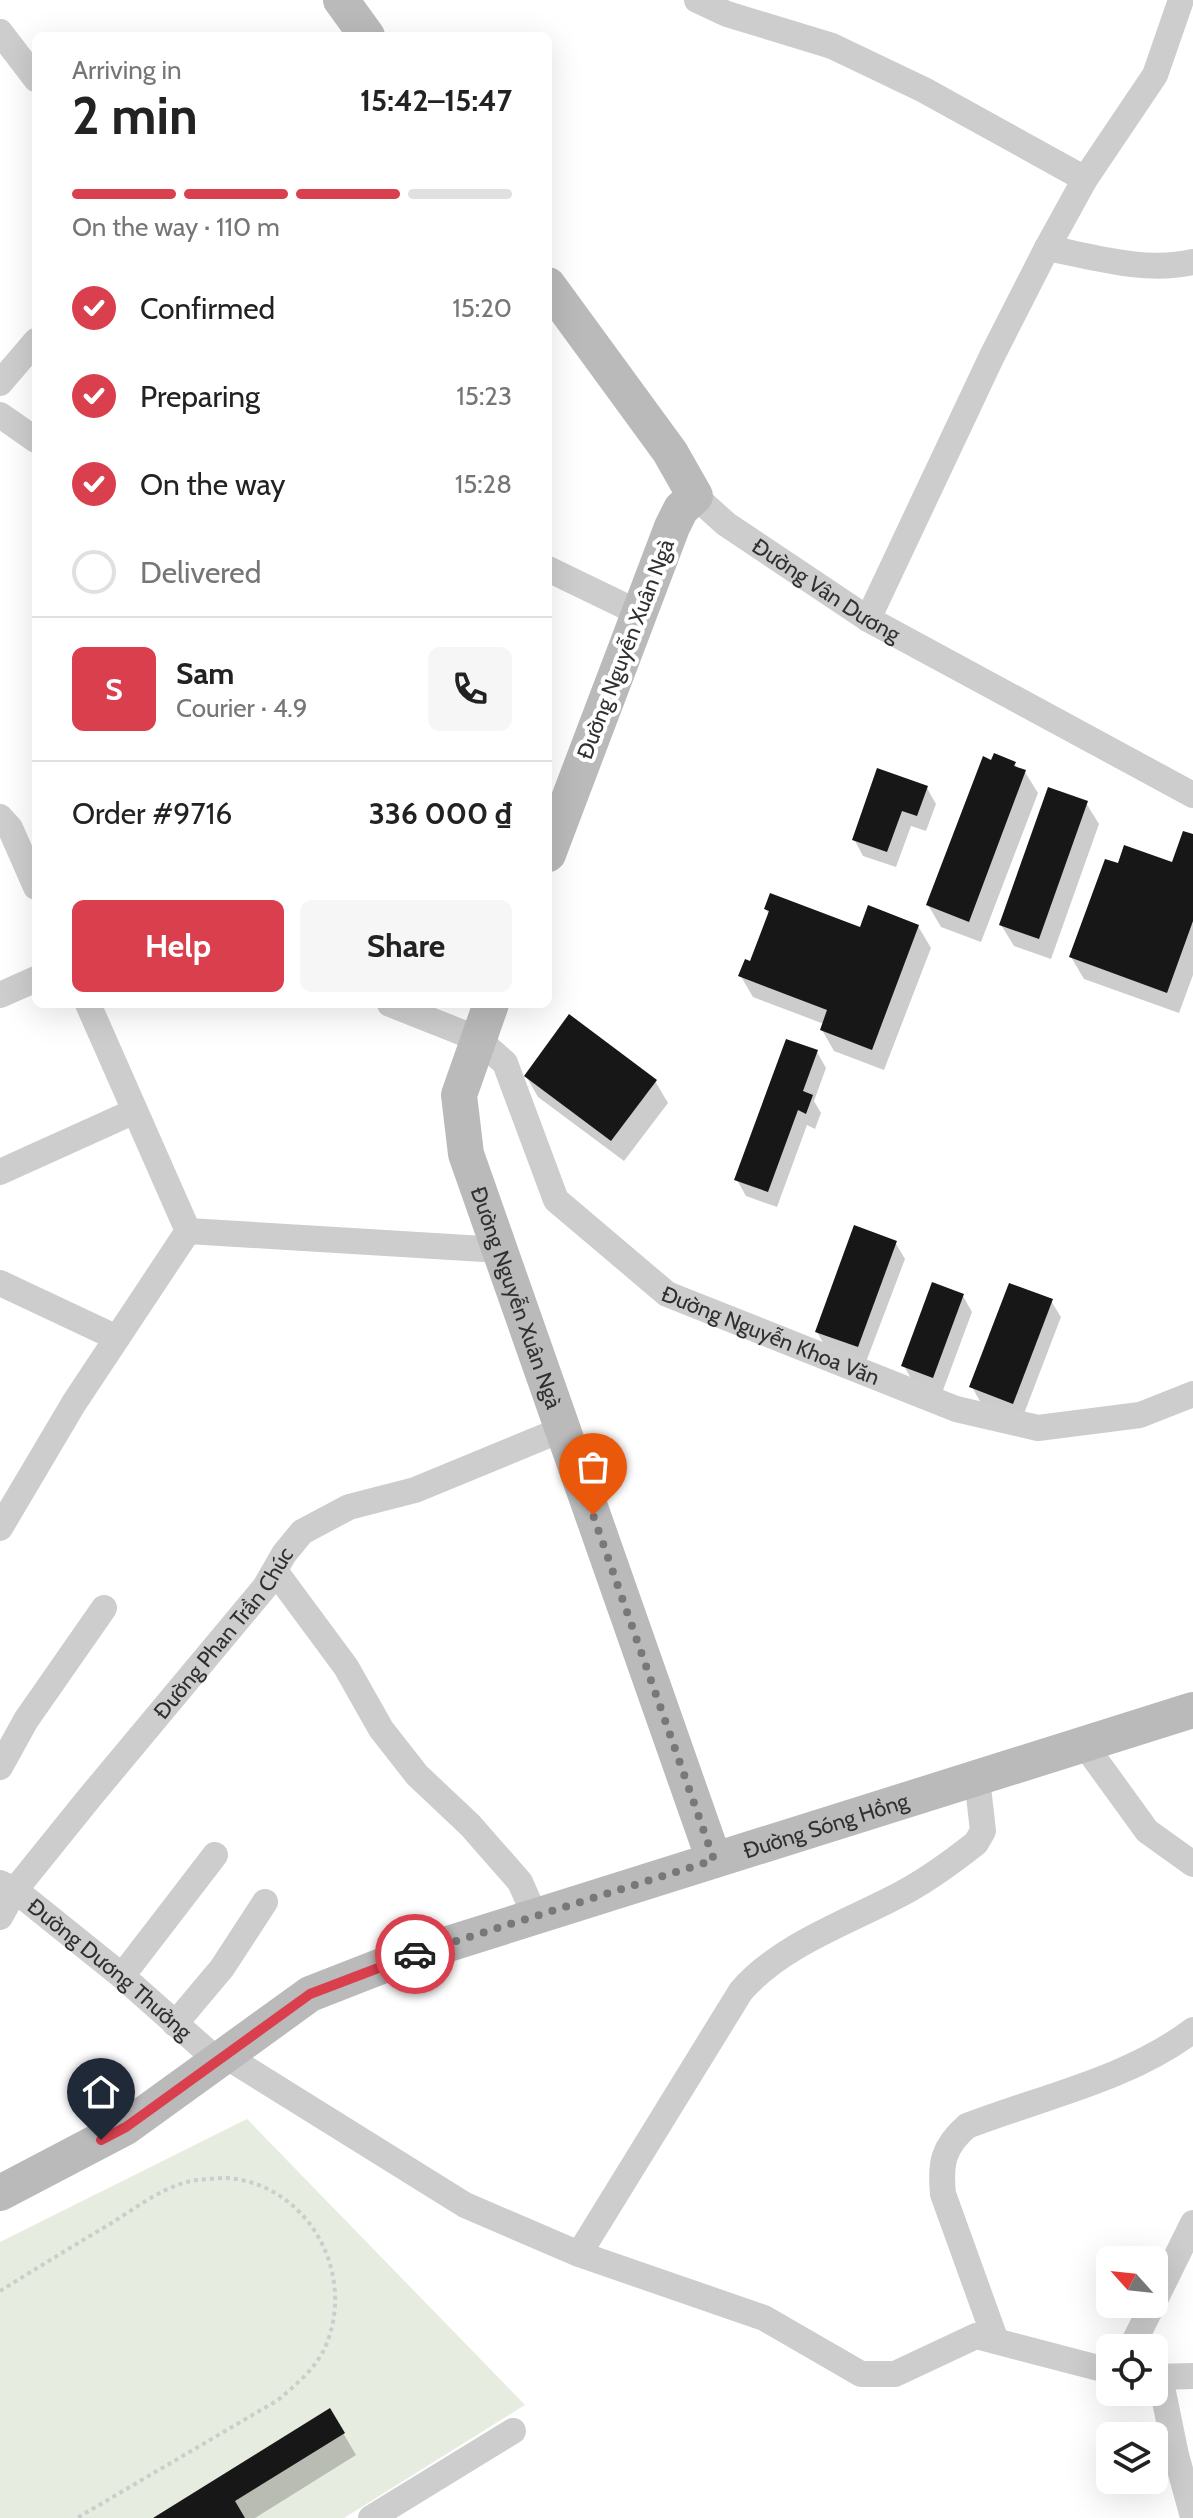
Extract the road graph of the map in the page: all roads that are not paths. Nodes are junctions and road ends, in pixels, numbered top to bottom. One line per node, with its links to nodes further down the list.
1 (341, 0): 5 (street)
2 (697, 0): 7 (street)
3 (1181, 0): 7 (street)
4 (0, 32): 6 (street)
5 (364, 32)
6 (32, 74)
7 (1085, 179): 8 (street)
8 (1047, 248): 9 (street); 18 (street)
9 (1187, 271)
10 (552, 290): 15 (street, Đường Vân Dương)
11 (32, 346): 12 (street)
12 (0, 383)
13 (0, 415): 14 (street)
14 (32, 437)
15 (695, 496): 17 (street, Đường Nguyễn Xuân Ngà); 18 (street, Đường Vân Dương)
16 (552, 570): 17 (street)
17 (639, 613): 21 (street, Đường Nguyễn Xuân Ngà)
18 (868, 619): 19 (street, Đường Vân Dương)
19 (1193, 795)
20 (0, 817): 22 (street)
21 (552, 843)
22 (32, 878)
23 (32, 981): 24 (street)
24 (0, 995)
25 (90, 1008): 29 (street)
26 (400, 1008): 28 (street)
27 (490, 1008): 28 (street, Đường Nguyễn Xuân Ngà)
28 (478, 1039): 32 (street, Đường Nguyễn Xuân Ngà); 35 (street, Đường Nguyễn Khoa Văn)
29 (135, 1111): 30 (street); 31 (street)
30 (0, 1172)
31 (188, 1231): 32 (street); 34 (street)
32 (500, 1250): 36 (street, Đường Nguyễn Xuân Ngà)
33 (0, 1283): 34 (street)
34 (117, 1338): 37 (street)
35 (1192, 1399)
36 (563, 1429): 38 (street, Đường Phan Trần Chúc); 45 (street, Đường Nguyễn Xuân Ngà)
37 (0, 1528)
38 (275, 1571): 47 (street, Đường Phan Trần Chúc); 49 (street)
39 (104, 1608): 42 (street)
40 (1193, 1710): 41 (street, Đường Sóng Hồng)
41 (1084, 1744): 43 (street, Đường Sóng Hồng); 46 (street)
42 (0, 1767)
43 (977, 1778): 45 (street, Đường Sóng Hồng); 57 (street)
44 (215, 1855): 51 (street)
45 (714, 1860): 49 (street, Đường Sóng Hồng)
46 (1193, 1864)
47 (8, 1886): 50 (street, Đường Phan Trần Chúc); 51 (street, Đường Dương Thưởng)
48 (265, 1902): 52 (street)
49 (535, 1916): 54 (street, Đường Sóng Hồng)
50 (0, 1917)
51 (122, 1976): 52 (street, Đường Dương Thưởng)
52 (175, 2024): 54 (street, Đường Dương Thưởng)
53 (1193, 2030): 59 (street)
54 (221, 2058): 55 (street, Đường Sóng Hồng); 57 (street, Đường Dương Thưởng)
55 (0, 2193)
56 (1193, 2223): 58 (street)
57 (579, 2254): 59 (street, Đường Dương Thưởng)
58 (1168, 2273)
59 (996, 2341): 60 (street, Đường Dương Thưởng)
60 (1096, 2367)
61 (1193, 2376): 62 (street)
62 (1168, 2377)
63 (1164, 2406): 65 (street)
64 (513, 2431): 66 (street)
65 (1193, 2517)
66 (371, 2518)

